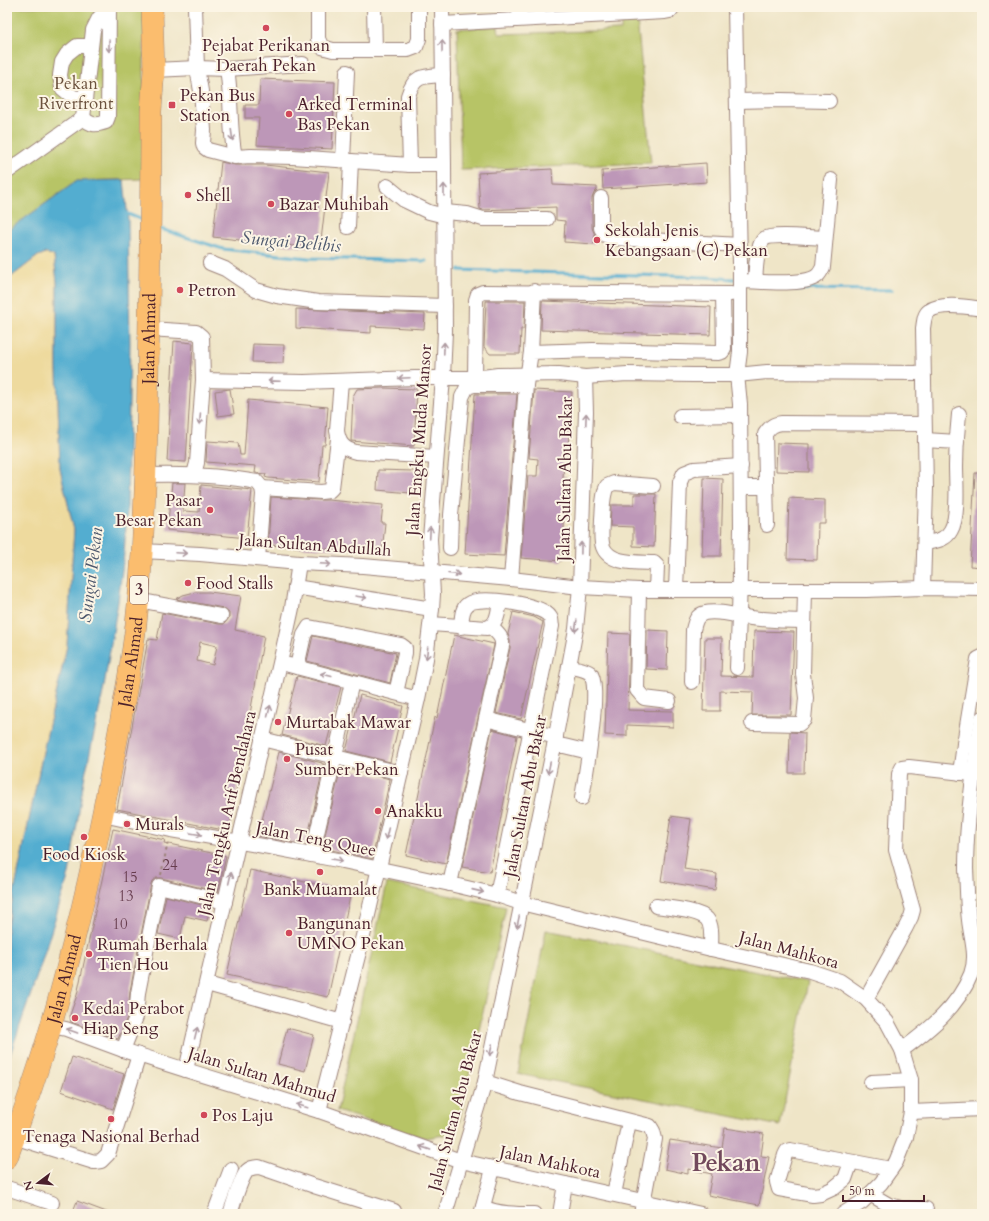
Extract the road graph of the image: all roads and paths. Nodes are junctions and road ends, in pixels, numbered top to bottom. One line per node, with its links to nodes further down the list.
1 (109, 7): 12 (street); 23 (street, one-way to 23)
2 (152, 7): 17 (highway, Jalan Ahmad / 3)
3 (195, 7): 15 (street)
4 (318, 7): 13 (street)
5 (374, 7): 13 (street)
6 (419, 7): 13 (street)
7 (442, 7): 11 (street, Jalan Engku Muda Mansor)
8 (673, 7): 10 (street)
9 (735, 7): 21 (street)
10 (520, 13): 11 (street)
11 (442, 24): 19 (street, Jalan Engku Muda Mansor, one-way to 11)
12 (92, 46): 20 (street); 20 (street)
13 (375, 50)
14 (304, 64): 16 (street)
15 (197, 68): 16 (street); 17 (street); 24 (street)
16 (227, 69): 24 (street, one-way to 24)
17 (154, 70): 44 (highway, Jalan Ahmad / 3)
18 (346, 72): 25 (street)
19 (443, 75): 26 (street); 27 (street, Jalan Engku Muda Mansor)
20 (85, 99): 23 (street)
21 (737, 101): 22 (street); 36 (street)
22 (829, 101)
23 (83, 118): 28 (street)
24 (235, 157): 25 (street)
25 (347, 161): 26 (street); 34 (street)
26 (410, 165): 27 (street)
27 (444, 165): 32 (street, Jalan Engku Muda Mansor, one-way to 27)
28 (7, 172)
29 (831, 180): 35 (street)
30 (386, 186): 32 (street)
31 (601, 198): 36 (street)
32 (445, 214): 33 (street); 42 (street, Jalan Engku Muda Mansor)
33 (546, 219)
34 (348, 227)
35 (825, 238): 38 (street); 38 (street)
36 (740, 245): 39 (street)
37 (210, 263): 42 (street)
38 (755, 281): 39 (street)
39 (740, 287): 41 (street); 47 (street)
40 (534, 291): 41 (street); 45 (street); 49 (street)
41 (722, 294): 45 (street)
42 (445, 306): 48 (street, Jalan Engku Muda Mansor, one-way to 42)
43 (982, 309): 46 (street)
44 (149, 328): 51 (street); 66 (highway, Jalan Ahmad / 3)
45 (531, 352): 52 (street)
46 (923, 373): 47 (street); 59 (street)
47 (737, 375): 50 (street); 55 (street)
48 (443, 378): 49 (street); 53 (street, one-way to 53); 57 (street, Jalan Engku Muda Mansor)
49 (475, 378): 52 (street)
50 (585, 378): 52 (street); 82 (street, Jalan Sultan Abu Bakar, one-way to 50)
51 (203, 380): 53 (street, one-way to 51); 65 (street, one-way to 65)
52 (526, 380): 58 (street); 80 (street)
53 (342, 381): 60 (street)
54 (959, 414): 62 (street)
55 (740, 415): 56 (street); 64 (street)
56 (680, 416)
57 (440, 420): 58 (street); 63 (street, Jalan Engku Muda Mansor)
58 (459, 420): 72 (street)
59 (924, 424): 61 (street); 69 (street)
60 (338, 439): 63 (street); 70 (street)
61 (925, 440): 62 (street); 74 (street)
62 (957, 442): 74 (street)
63 (436, 457): 71 (street, Jalan Engku Muda Mansor)
64 (741, 466): 68 (street); 87 (street)
65 (194, 474): 66 (street); 70 (street)
66 (146, 475): 76 (highway, Jalan Ahmad / 3)
67 (653, 486): 86 (street)
68 (741, 487): 69 (street); 88 (street)
69 (766, 487): 73 (street)
70 (262, 488): 77 (street)
71 (431, 514): 72 (street); 79 (street, Jalan Engku Muda Mansor, one-way to 71)
72 (451, 515): 75 (street)
73 (767, 525)
74 (925, 543): 83 (street)
75 (450, 548)
76 (142, 551): 77 (street, Jalan Sultan Abdullah, one-way to 77); 90 (highway, Jalan Ahmad / 3)
77 (258, 559): 78 (street, Jalan Sultan Abdullah)
78 (299, 563): 79 (street, Jalan Sultan Abdullah, one-way to 79); 81 (street, Jalan Tengku Arif Bendahara)
79 (432, 572): 80 (street, Jalan Sultan Abdullah, one-way to 80); 92 (street, Jalan Engku Muda Mansor)
80 (511, 579): 82 (street, Jalan Sultan Abdullah)
81 (295, 587): 92 (street, one-way to 92); 100 (street, Jalan Tengku Arif Bendahara)
82 (580, 588): 85 (street, Jalan Sultan Abdullah); 101 (street, Jalan Sultan Abu Bakar, one-way to 101)
83 (923, 588): 84 (street, Jalan Sultan Abdullah); 89 (street, Jalan Sultan Abdullah)
84 (982, 589)
85 (639, 590): 86 (street, Jalan Sultan Abdullah); 108 (street)
86 (656, 590): 87 (street, Jalan Sultan Abdullah)
87 (676, 590): 88 (street, Jalan Sultan Abdullah)
88 (740, 590): 89 (street, Jalan Sultan Abdullah); 94 (street)
89 (805, 590): 95 (street)
90 (138, 600): 93 (street); 121 (highway, Jalan Ahmad / 3)
91 (500, 602): 97 (street); 98 (street); 112 (street)
92 (432, 609): 96 (street, Jalan Engku Muda Mansor)
93 (221, 616)
94 (740, 616): 95 (street); 103 (street); 105 (street)
95 (804, 621): 111 (street)
96 (431, 624): 97 (street); 107 (street, Jalan Engku Muda Mansor, one-way to 107)
97 (461, 627): 98 (street)
98 (491, 627): 110 (street)
99 (982, 657): 115 (street)
100 (280, 663): 102 (street); 113 (street, Jalan Tengku Arif Bendahara, one-way to 100)
101 (569, 666): 114 (street, Jalan Sultan Abu Bakar); 116 (street)
102 (297, 668): 104 (street, one-way to 102); 106 (street)
103 (737, 668)
104 (352, 682): 106 (street); 117 (street)
105 (692, 682)
106 (396, 693): 107 (street)
107 (418, 699): 118 (street, Jalan Engku Muda Mansor)
108 (669, 701)
109 (982, 718): 115 (street)
110 (486, 719): 112 (street); 126 (street)
111 (752, 723)
112 (531, 730): 114 (street); 128 (street)
113 (262, 739): 117 (street); 123 (street, Jalan Tengku Arif Bendahara)
114 (555, 741): 116 (street); 130 (street, Jalan Sultan Abu Bakar, one-way to 130)
115 (975, 746): 119 (street)
116 (589, 752): 120 (street)
117 (334, 757): 118 (street); 124 (street)
118 (401, 773): 125 (street, Jalan Engku Muda Mansor, one-way to 125)
119 (972, 774): 134 (street); 138 (street)
120 (582, 798)
121 (102, 815): 122 (street, Jalan Teng Quee); 136 (highway, Jalan Ahmad / 3)
122 (171, 830): 123 (street, Jalan Teng Quee, one-way to 123); 127 (path)
123 (239, 842): 124 (street, Jalan Teng Quee); 129 (street, Jalan Tengku Arif Bendahara, one-way to 123)
124 (312, 855): 125 (street, Jalan Teng Quee, one-way to 125)
125 (379, 870): 126 (street, Jalan Teng Quee); 135 (street, Jalan Engku Muda Mansor)
126 (450, 884): 128 (street, Jalan Teng Quee, one-way to 128)
127 (159, 886): 129 (street); 137 (street)
128 (497, 896): 130 (street, Jalan Teng Quee)
129 (225, 902): 133 (street, Jalan Tengku Arif Bendahara)
130 (522, 903): 132 (street, Jalan Mahkota); 142 (street, Jalan Sultan Abu Bakar, one-way to 142)
131 (656, 906): 132 (street)
132 (711, 949): 134 (street, Jalan Mahkota)
133 (207, 984): 135 (street); 140 (street, Jalan Tengku Arif Bendahara, one-way to 133)
134 (866, 999): 138 (street, Jalan Mahkota)
135 (342, 1022): 145 (street, Jalan Engku Muda Mansor)
136 (51, 1026): 137 (street, Jalan Sultan Mahmud, one-way to 136); 148 (highway, Jalan Ahmad / 3)
137 (124, 1050): 139 (street, Jalan Sultan Mahmud)
138 (902, 1050): 141 (street, Jalan Mahkota)
139 (139, 1055): 140 (street, Jalan Sultan Mahmud); 148 (street)
140 (186, 1070): 145 (street, Jalan Sultan Mahmud, one-way to 140)
141 (911, 1080): 143 (street); 146 (street, Jalan Mahkota)
142 (485, 1082): 147 (street); 150 (street, Jalan Sultan Abu Bakar)
143 (871, 1082)
144 (982, 1109): 146 (street)
145 (319, 1111): 150 (street, Jalan Sultan Mahmud, one-way to 145)
146 (911, 1112): 154 (street, Jalan Mahkota)
147 (629, 1122): 157 (street); 160 (street)
148 (14, 1137): 149 (highway, Jalan Ahmad / 3)
149 (7, 1158)
150 (461, 1161): 153 (street, Jalan Mahkota); 166 (street, Jalan Sultan Abu Bakar)
151 (851, 1162): 151 (street); 154 (street)
152 (231, 1169): 163 (street)
153 (493, 1169): 155 (street, Jalan Mahkota); 162 (street)
154 (891, 1169): 159 (street, Jalan Mahkota)
155 (570, 1185): 157 (street, Jalan Mahkota); 168 (street); 169 (street)
156 (7, 1188): 158 (street)
157 (614, 1194): 160 (street, Jalan Mahkota)
158 (52, 1203)
159 (864, 1203): 161 (street); 171 (street, Jalan Mahkota)
160 (642, 1208): 170 (street, Jalan Mahkota)
161 (926, 1209)
162 (482, 1211): 167 (street)
163 (214, 1214)
164 (230, 1214): 165 (street)
165 (395, 1214)
166 (445, 1214)
167 (534, 1214)
168 (560, 1214)
169 (570, 1214)
170 (701, 1214)
171 (842, 1214)

